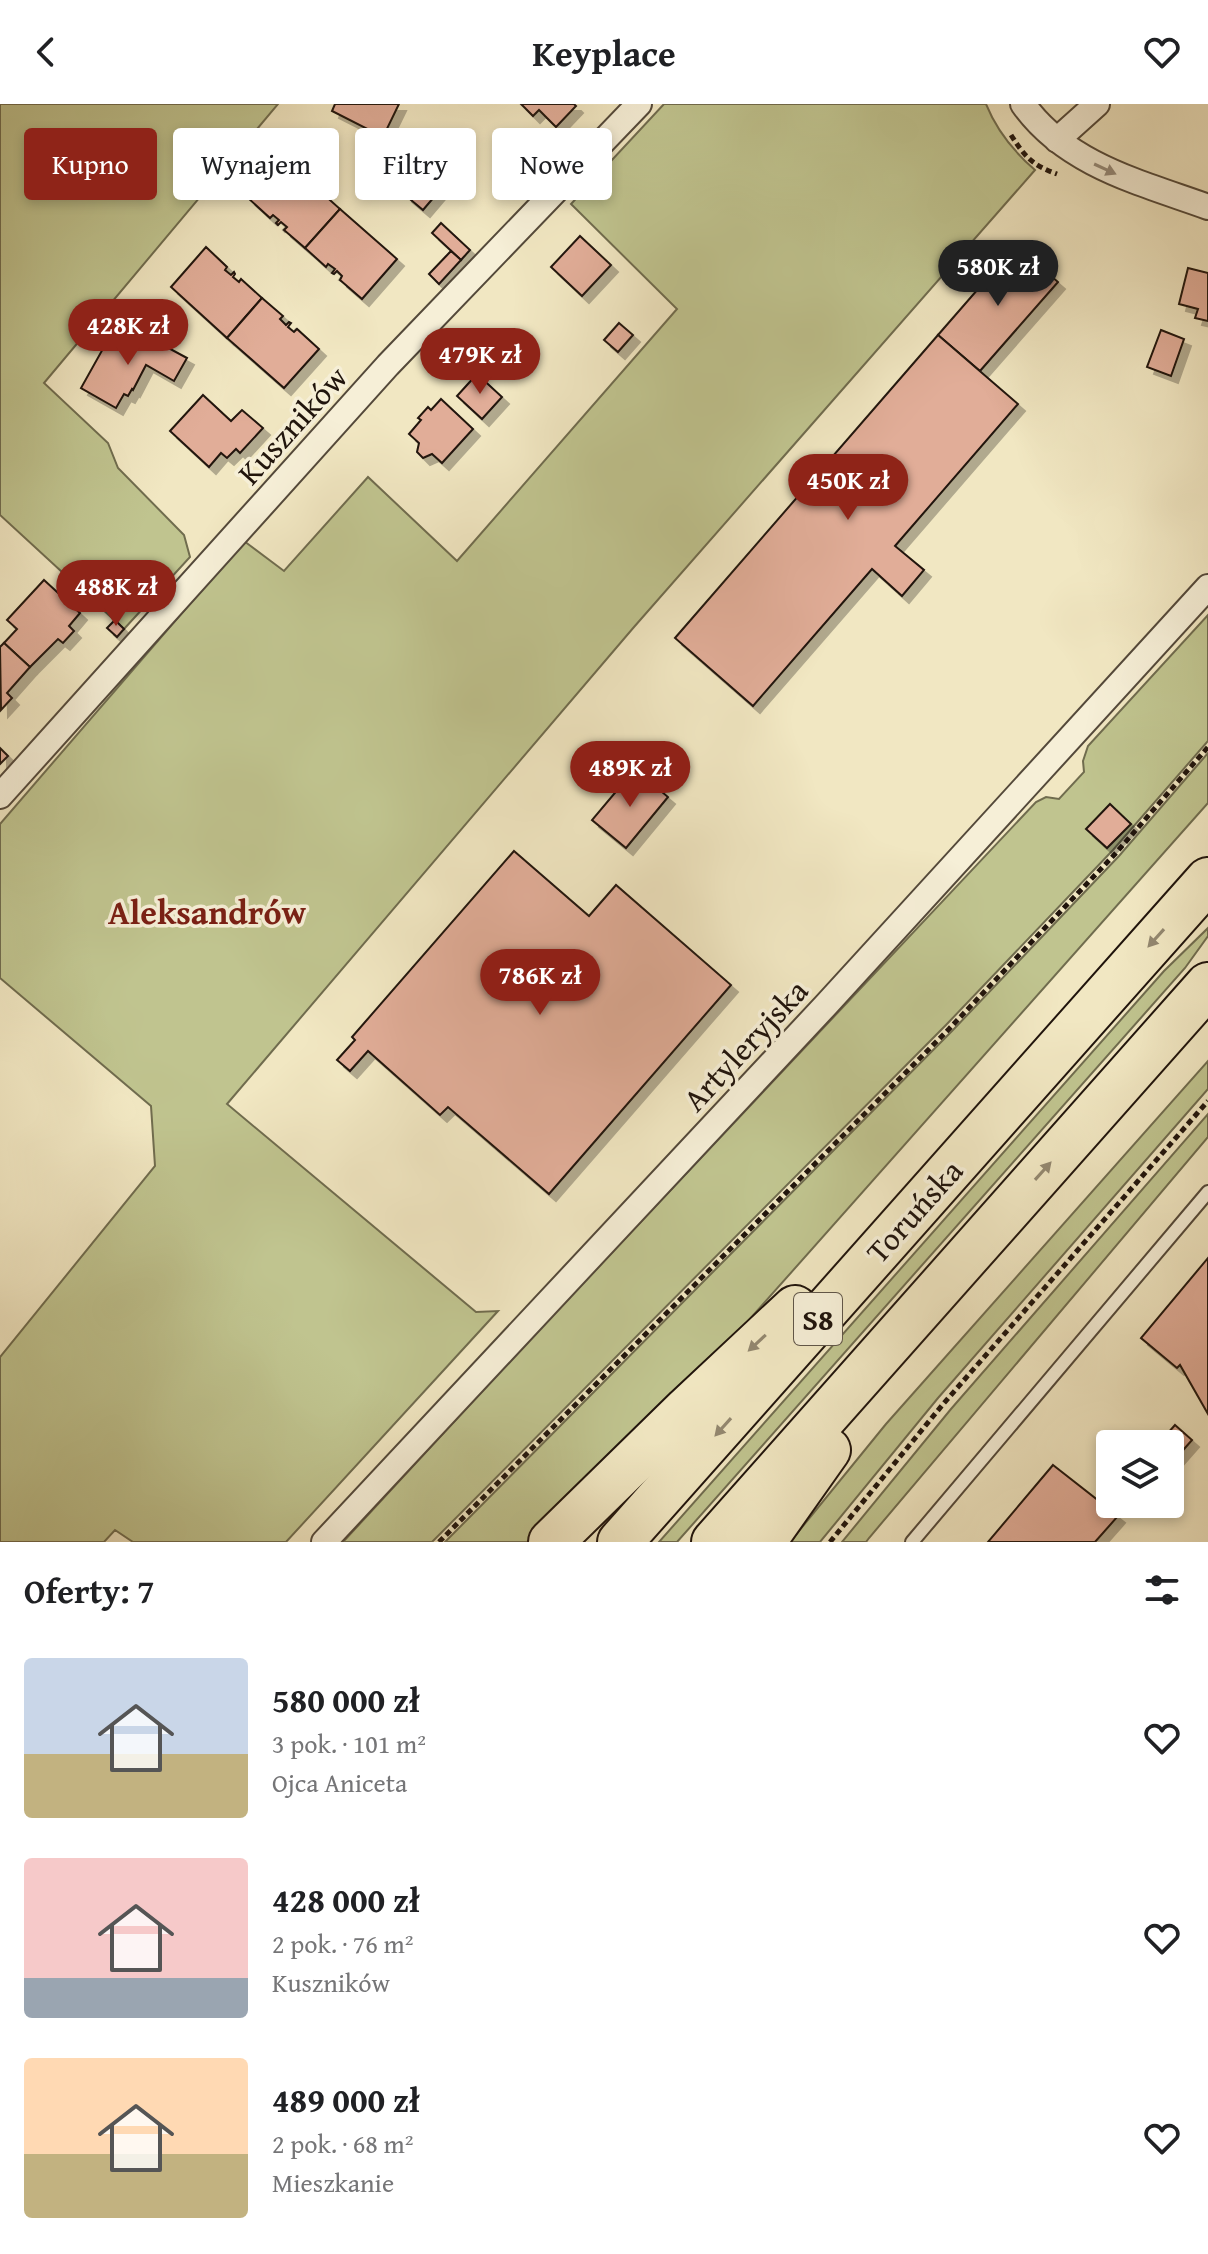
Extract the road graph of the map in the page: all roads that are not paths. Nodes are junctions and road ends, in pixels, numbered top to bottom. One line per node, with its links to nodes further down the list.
1 (639, 104): 7 (street, Kuszników)
2 (1023, 104): 4 (street)
3 (1097, 104): 4 (street)
4 (1057, 140): 5 (street, one-way to 5)
5 (1208, 207)
6 (1208, 587): 13 (street, Artyleryjska)
7 (0, 796)
8 (1208, 880): 10 (highway, Toruńska / S8, one-way to 10)
9 (1208, 985): 12 (highway, S8, one-way to 9)
10 (1016, 1096): 14 (highway, one-way to 14); 15 (highway, Toruńska / S8, one-way to 15)
11 (1208, 1192): 18 (lane)
12 (991, 1230): 16 (highway, S8); 17 (highway)
13 (324, 1542)
14 (551, 1542)
15 (620, 1542)
16 (714, 1542)
17 (763, 1542)
18 (912, 1542)

